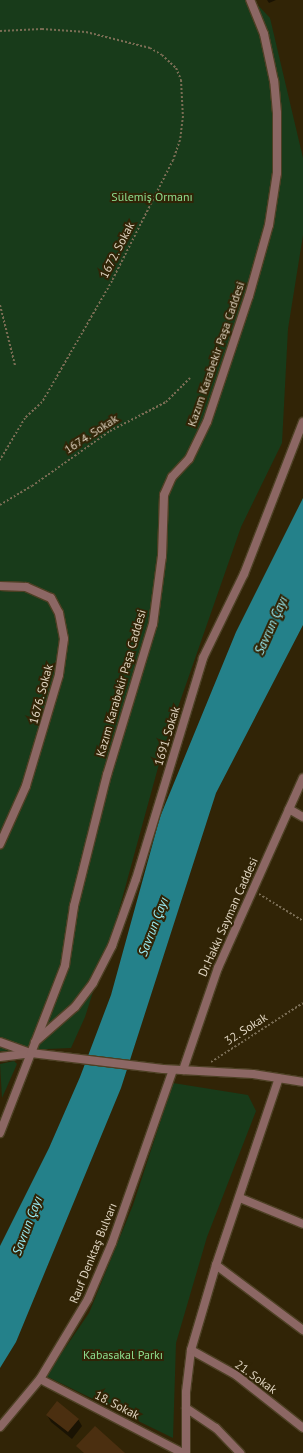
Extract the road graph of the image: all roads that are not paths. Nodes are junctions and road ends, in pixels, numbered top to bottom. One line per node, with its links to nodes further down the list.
1 (250, 0): 9 (street, Kazım Karabekir Paşa Caddesi)
2 (303, 422): 9 (street, 1691. Sokak)
3 (0, 586): 7 (street, 1676. Sokak)
4 (303, 778): 5 (street, Dr.Hakkı Sayman Caddesi)
5 (289, 809): 6 (street); 13 (street, Dr.Hakkı Sayman Caddesi)
6 (303, 817)
7 (0, 844)
8 (0, 1042): 10 (street)
9 (35, 1042): 10 (street, Kazım Karabekir Paşa Caddesi)
10 (31, 1053): 11 (street); 12 (street); 16 (street, Kazım Karabekir Paşa Caddesi)
11 (0, 1057)
12 (173, 1070): 13 (street); 22 (street, Rauf Denktaş Bulvarı)
13 (183, 1070): 14 (street)
14 (279, 1078): 15 (street); 17 (street)
15 (303, 1082)
16 (0, 1129)
17 (240, 1198): 18 (street); 19 (street)
18 (303, 1224)
19 (216, 1265): 20 (street); 21 (street)
20 (303, 1330)
21 (191, 1350): 23 (street); 25 (street, 21. Sokak)
22 (40, 1379): 24 (street, Rauf Denktaş Bulvarı); 26 (street, 18. Sokak)
23 (186, 1408): 27 (street); 28 (street)
24 (0, 1427)
25 (303, 1428)
26 (183, 1453)
27 (186, 1453)
28 (240, 1453)

